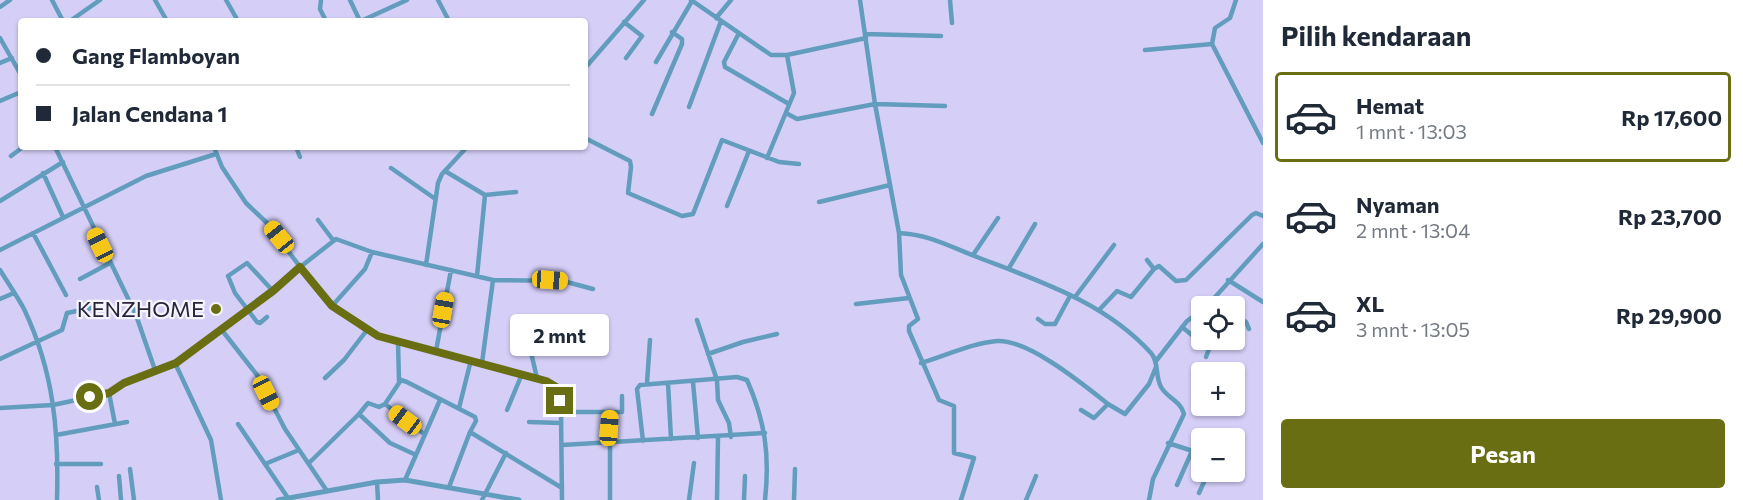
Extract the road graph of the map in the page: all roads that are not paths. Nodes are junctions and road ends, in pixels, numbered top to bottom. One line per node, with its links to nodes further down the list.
1 (10, 0): 16 (street)
2 (52, 0): 17 (street)
3 (100, 0): 18 (street)
4 (155, 0): 19 (street)
5 (226, 0): 20 (street)
6 (321, 0): 21 (street)
7 (350, 0): 22 (street)
8 (407, 0): 23 (street)
9 (438, 0): 24 (street)
10 (644, 0): 26 (street)
11 (691, 0): 25 (street); 28 (street)
12 (731, 0): 25 (street)
13 (860, 0): 30 (street)
14 (950, 0): 27 (street)
15 (1236, 0): 33 (street)
16 (0, 7)
17 (61, 18)
18 (74, 18)
19 (164, 18)
20 (236, 18)
21 (324, 18)
22 (359, 18)
23 (367, 18)
24 (447, 18)
25 (719, 20): 29 (street); 48 (street)
26 (624, 22): 36 (street); 41 (street)
27 (952, 23)
28 (672, 33): 39 (street); 50 (street)
29 (738, 35): 35 (street); 45 (street)
30 (866, 36): 31 (street); 35 (street); 46 (street)
31 (941, 36)
32 (0, 38): 38 (street)
33 (1212, 44): 34 (street); 52 (street)
34 (1145, 50)
35 (787, 55): 45 (street)
36 (626, 58)
37 (18, 59): 38 (street)
38 (13, 60): 40 (street); 42 (street)
39 (656, 62)
40 (0, 63)
41 (588, 64)
42 (18, 69)
43 (18, 93): 44 (street)
44 (0, 101)
45 (789, 104): 49 (street)
46 (875, 104): 47 (street); 49 (street); 70 (street)
47 (945, 106)
48 (689, 107)
49 (786, 112): 64 (street)
50 (652, 114)
51 (588, 140): 59 (street)
52 (1263, 143)
53 (19, 150): 62 (street)
54 (57, 150): 65 (street)
55 (215, 150): 61 (street)
56 (297, 150): 63 (street)
57 (460, 150): 60 (street)
58 (464, 150): 60 (street)
59 (749, 151): 64 (street); 76 (street)
60 (462, 153): 68 (street)
61 (216, 154): 77 (street); 94 (street)
62 (11, 156)
63 (300, 157)
64 (767, 158): 66 (street)
65 (63, 162): 69 (street); 77 (street)
66 (800, 164)
67 (391, 168): 73 (street)
68 (446, 171): 72 (street); 73 (street)
69 (43, 172): 74 (street); 79 (street)
70 (890, 185): 75 (street); 84 (street)
71 (516, 192): 72 (street)
72 (484, 195): 99 (street)
73 (434, 198): 93 (street)
74 (0, 201)
75 (819, 202)
76 (727, 206)
77 (82, 207): 79 (street); 92 (street)
78 (1263, 216): 96 (street)
79 (63, 217): 83 (street)
80 (998, 218): 90 (street)
81 (318, 220): 85 (street)
82 (1035, 224): 95 (street)
83 (33, 233): 88 (street); 106 (street)
84 (899, 233): 90 (street); 109 (street)
85 (333, 240): 89 (street); 94 (street)
86 (1114, 244): 108 (street)
87 (1263, 244): 102 (street)
88 (0, 250)
89 (372, 252): 93 (street); 113 (street)
90 (973, 255): 95 (street)
91 (1147, 260): 96 (street)
92 (110, 263): 100 (street); 140 (street)
93 (426, 265): 98 (street)
94 (300, 267): 104 (street); 113 (street)
95 (1009, 268): 108 (street)
96 (1154, 269): 116 (street)
97 (0, 270): 105 (street)
98 (451, 270): 99 (street); 131 (street)
99 (477, 276): 101 (street)
100 (80, 279)
101 (493, 280): 103 (street); 137 (street)
102 (1228, 280): 107 (street); 111 (street)
103 (593, 289)
104 (273, 291): 115 (street); 115 (street)
105 (14, 293): 110 (street); 129 (street)
106 (66, 295)
107 (1216, 296)
108 (1073, 297): 116 (street); 118 (street)
109 (909, 298): 112 (street); 138 (street)
110 (0, 299)
111 (1263, 302)
112 (856, 304)
113 (332, 306): 126 (street)
114 (96, 307): 129 (street)
115 (247, 309): 117 (street); 124 (street)
116 (1100, 309): 139 (street)
117 (267, 316)
118 (1038, 319)
119 (1191, 319): 123 (street)
120 (697, 320): 132 (street)
121 (1245, 321): 125 (street)
122 (525, 327): 143 (street)
123 (1182, 327): 133 (street); 139 (street)
124 (221, 329): 136 (street); 179 (street)
125 (1249, 329)
126 (367, 330): 130 (street); 142 (street)
127 (777, 334): 132 (street)
128 (650, 340): 147 (street)
129 (38, 342): 134 (street); 154 (street)
130 (398, 342): 131 (street); 145 (street)
131 (436, 351): 135 (street)
132 (708, 354): 144 (street)
133 (1206, 357)
134 (0, 359)
135 (471, 360): 137 (street); 156 (street)
136 (176, 363): 140 (street); 209 (street)
137 (482, 363): 141 (street)
138 (921, 363): 153 (street); 221 (street)
139 (1156, 364): 153 (street); 176 (street)
140 (155, 369): 149 (street)
141 (522, 374): 143 (street); 157 (street)
142 (325, 378)
143 (537, 378): 159 (street)
144 (717, 380): 146 (street); 168 (street); 172 (street)
145 (399, 381): 151 (street); 152 (street)
146 (693, 382): 148 (street); 173 (street)
147 (647, 383): 148 (street); 175 (street)
148 (668, 383): 174 (street)
149 (109, 393): 154 (street); 165 (street)
150 (622, 396): 160 (street)
151 (440, 400): 156 (street); 169 (street)
152 (385, 404): 161 (street); 169 (street)
153 (1108, 404): 158 (street)
154 (53, 405): 155 (street); 170 (street)
155 (0, 408)
156 (459, 408): 167 (street)
157 (507, 410)
158 (1081, 410)
159 (561, 412): 160 (street); 164 (street)
160 (610, 412): 177 (street)
161 (359, 414): 183 (street); 185 (street)
162 (529, 422): 164 (street)
163 (126, 423): 165 (street)
164 (561, 423): 178 (street)
165 (116, 424): 170 (street)
166 (238, 424): 188 (street)
167 (470, 432): 181 (street); 199 (street)
168 (765, 433): 172 (street); 219 (street)
169 (424, 434): 183 (street)
170 (56, 435): 186 (street)
171 (718, 437): 172 (street); 173 (street); 217 (street)
172 (731, 437)
173 (698, 438): 174 (street)
174 (671, 439): 175 (street)
175 (643, 441): 177 (street)
176 (1168, 443): 180 (street); 223 (street)
177 (608, 444): 178 (street); 215 (street)
178 (562, 445): 200 (street)
179 (299, 450): 185 (street); 188 (street)
180 (1191, 451)
181 (506, 453): 200 (street); 202 (street)
182 (1191, 453): 197 (street)
183 (414, 454): 194 (street)
184 (694, 462): 216 (street)
185 (309, 463): 201 (street)
186 (56, 464): 187 (street); 205 (street)
187 (101, 464)
188 (265, 464): 204 (street)
189 (130, 469): 208 (street)
190 (795, 469): 220 (street)
191 (118, 476): 207 (street)
192 (745, 476): 218 (street)
193 (1036, 476): 222 (street)
194 (405, 480): 195 (street); 199 (street)
195 (377, 482): 201 (street); 211 (street)
196 (1204, 482): 203 (street)
197 (1177, 485)
198 (97, 487): 206 (street)
199 (449, 487): 202 (street)
200 (562, 488): 214 (street)
201 (327, 491): 204 (street)
202 (485, 493): 212 (street); 213 (street)
203 (1199, 494)
204 (288, 498): 210 (street)
205 (57, 500)
206 (99, 500)
207 (121, 500)
208 (134, 500)
209 (221, 500)
210 (278, 500)
211 (378, 500)
212 (482, 500)
213 (519, 500)
214 (562, 500)
215 (610, 500)
216 (689, 500)
217 (717, 500)
218 (744, 500)
219 (765, 500)
220 (794, 500)
221 (961, 500)
222 (1026, 500)
223 (1149, 500)

